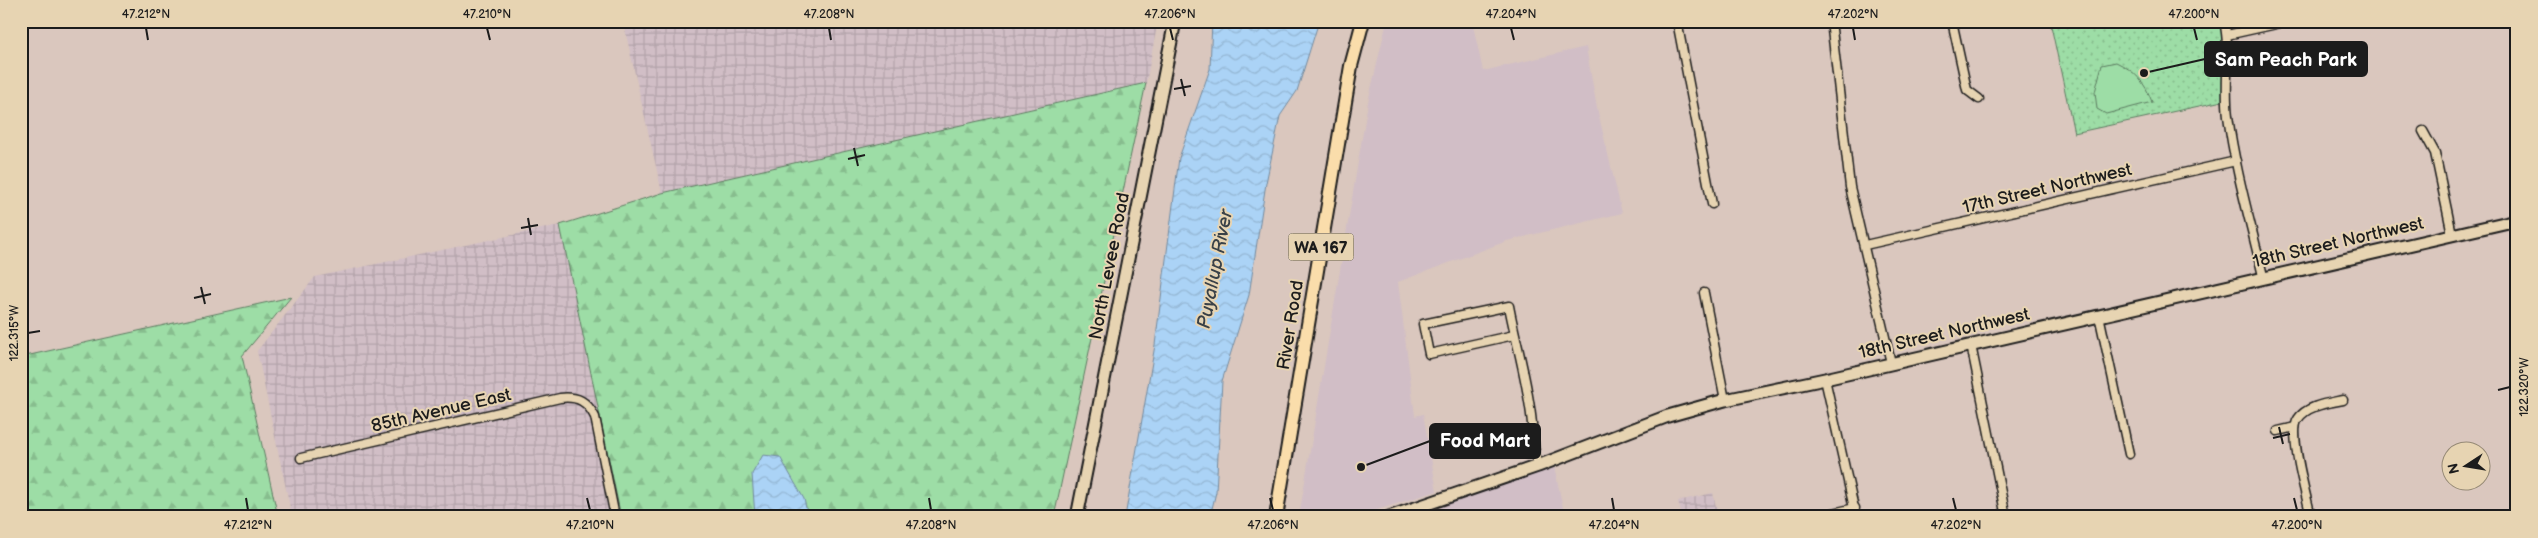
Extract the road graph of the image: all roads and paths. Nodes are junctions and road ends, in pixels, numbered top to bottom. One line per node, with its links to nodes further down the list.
1 (1175, 21): 32 (street, North Levee Road)
2 (1363, 21): 33 (main road, River Road / WA 167)
3 (1677, 21): 12 (street)
4 (1831, 21): 15 (street)
5 (1952, 21): 9 (street)
6 (2224, 21): 8 (street)
7 (2290, 21): 8 (street)
8 (2227, 35): 11 (street)
9 (1979, 99)
10 (2423, 131): 14 (street)
11 (2236, 160): 15 (street, 17th Street Northwest); 16 (street)
12 (1712, 204)
13 (2517, 220): 14 (street, 18th Street Northwest)
14 (2452, 234): 16 (street, 18th Street Northwest)
15 (1865, 245): 21 (street)
16 (2263, 276): 18 (street, 18th Street Northwest)
17 (1704, 293): 23 (street)
18 (2099, 315): 20 (street, 18th Street Northwest); 27 (street)
19 (1514, 335): 19 (street); 29 (street)
20 (1971, 345): 21 (street, 18th Street Northwest); 36 (street)
21 (1891, 363): 22 (street, 18th Street Northwest)
22 (1825, 379): 23 (street, 18th Street Northwest); 30 (street)
23 (1725, 400): 29 (street, 18th Street Northwest)
24 (2343, 400): 25 (street)
25 (2295, 427): 26 (street); 37 (street)
26 (2278, 430)
27 (2129, 454)
28 (301, 458): 31 (street, 85th Avenue East)
29 (1538, 466): 34 (street, 18th Street Northwest)
30 (1855, 513): 35 (street)
31 (615, 517)
32 (1077, 517)
33 (1276, 517)
34 (1389, 517)
35 (1814, 517)
36 (2006, 517)
37 (2311, 517)

